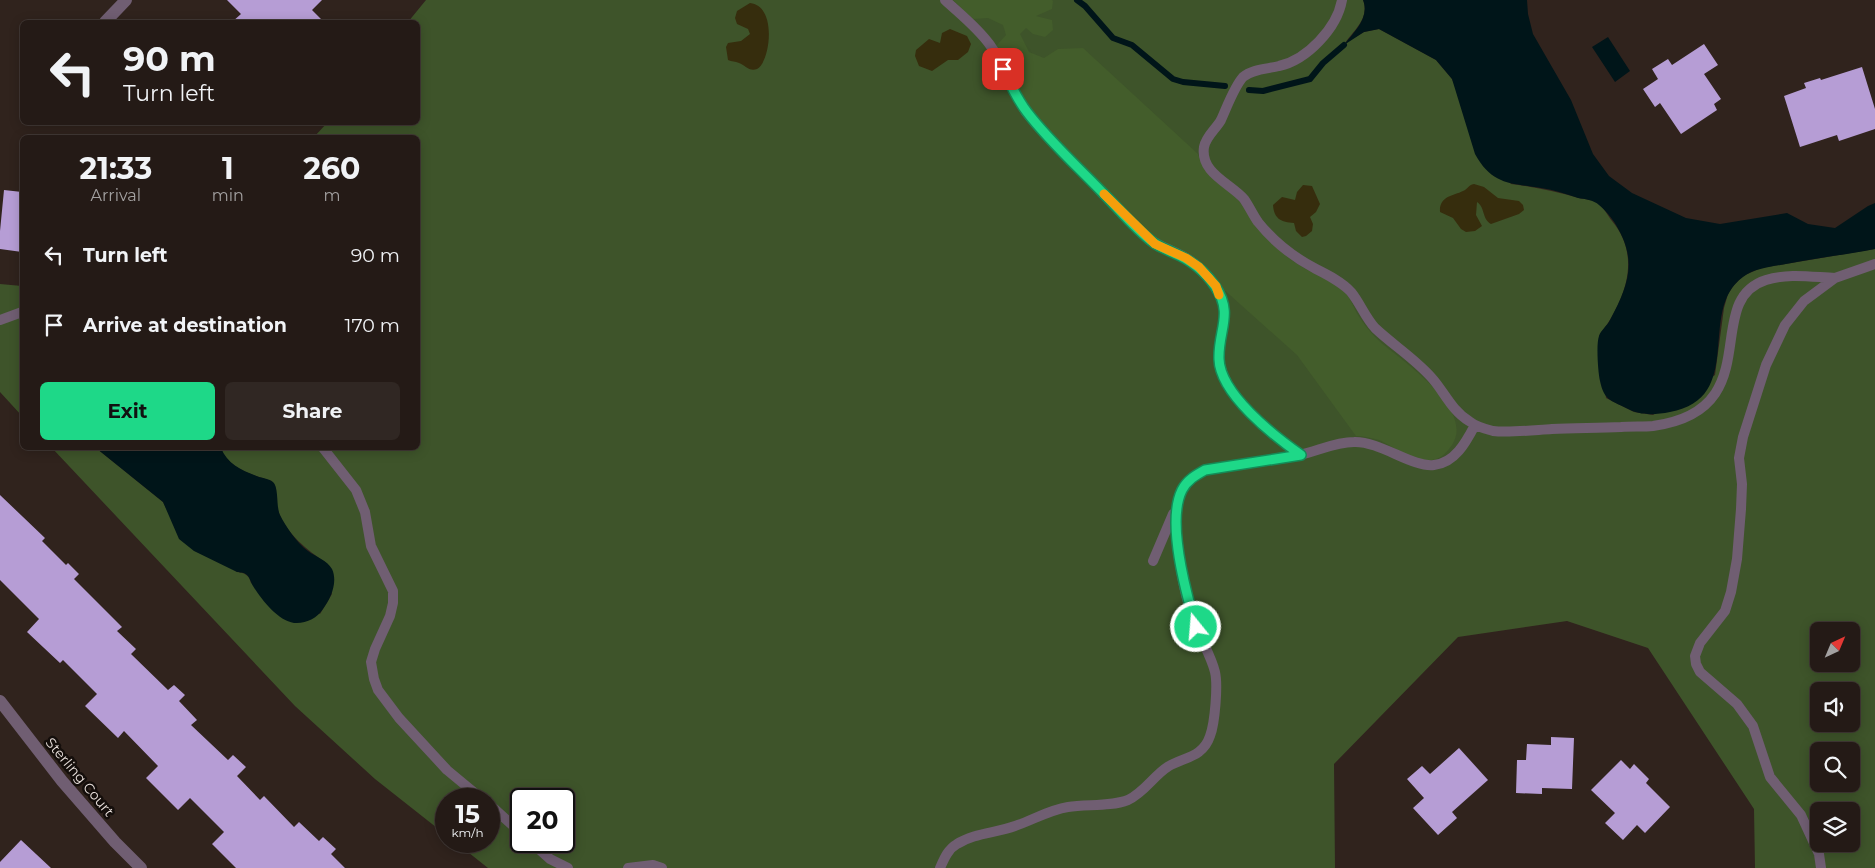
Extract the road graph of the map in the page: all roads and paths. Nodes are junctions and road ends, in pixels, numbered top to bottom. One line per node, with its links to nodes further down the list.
1 (126, 0): 4 (street)
2 (945, 0): 11 (lane)
3 (1342, 0): 9 (lane)
4 (107, 20)
5 (1875, 264): 6 (lane)
6 (1835, 278): 9 (lane); 24 (lane)
7 (20, 313): 8 (lane)
8 (0, 320)
9 (1475, 425): 11 (lane)
10 (325, 450): 15 (lane)
11 (1301, 455): 12 (lane)
12 (1177, 504): 13 (lane); 23 (lane)
13 (1154, 561)
14 (0, 701): 19 (street, Sterling Court)
15 (469, 788)
16 (500, 814): 17 (lane)
17 (510, 823)
18 (543, 853): 20 (lane)
19 (141, 868)
20 (568, 868)
21 (628, 868): 22 (lane)
22 (662, 868)
23 (940, 868)
24 (1821, 868)

